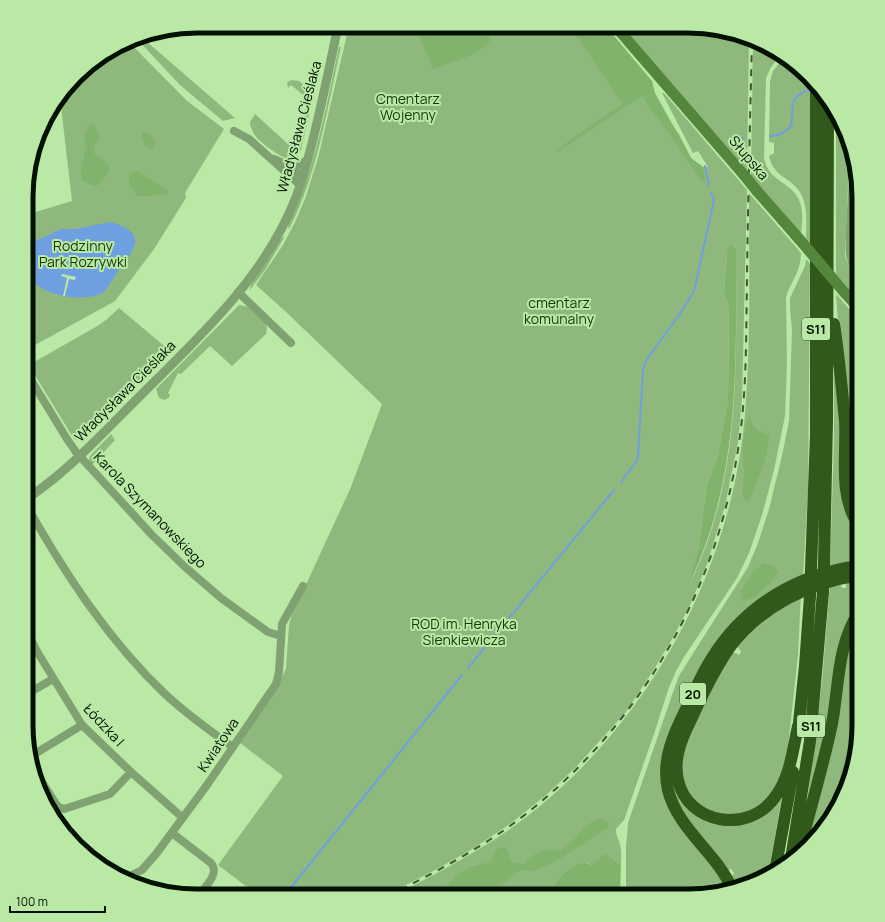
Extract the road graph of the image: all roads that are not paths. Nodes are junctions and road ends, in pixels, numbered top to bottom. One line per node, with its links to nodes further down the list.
1 (336, 33): 7 (street, Władysława Cieślaka)
2 (621, 33): 14 (main road, Słupska, bridge)
3 (816, 95): 31 (highway, S11, bridge)
4 (828, 112): 12 (highway, S11)
5 (234, 131): 6 (street)
6 (271, 158): 8 (street); 9 (street)
7 (308, 159): 8 (street); 9 (street, Władysława Cieślaka)
8 (290, 167): 9 (street)
9 (301, 180): 13 (street, Władysława Cieślaka)
10 (852, 209): 11 (street)
11 (852, 262)
12 (828, 288): 20 (highway); 39 (highway, S11, bridge)
13 (238, 292): 15 (street); 17 (street, Władysława Cieślaka)
14 (852, 300)
15 (291, 343)
16 (33, 383): 17 (street, Karola Szymanowskiego)
17 (77, 454): 18 (street); 19 (street); 26 (street, Karola Szymanowskiego)
18 (33, 487)
19 (33, 494)
20 (852, 513)
21 (33, 516): 32 (street)
22 (852, 567): 42 (highway, 20)
23 (852, 576): 31 (highway)
24 (303, 586): 26 (street, Kwiatowa)
25 (852, 623): 38 (highway)
26 (281, 636): 32 (street, Kwiatowa)
27 (33, 643): 28 (street, Łódzka I)
28 (53, 679): 29 (street); 30 (street, Łódzka I)
29 (33, 691)
30 (82, 725): 33 (street); 34 (street, Łódzka I)
31 (798, 726): 40 (highway, S11)
32 (233, 747): 36 (street, Kwiatowa)
33 (35, 754)
34 (131, 772): 35 (street); 36 (street, Łódzka I)
35 (44, 786)
36 (183, 818): 37 (street, Kwiatowa)
37 (172, 833): 41 (street, Kwiatowa); 43 (street)
38 (801, 843)
39 (792, 851)
40 (777, 863)
41 (131, 876)
42 (729, 884)
43 (203, 889)

